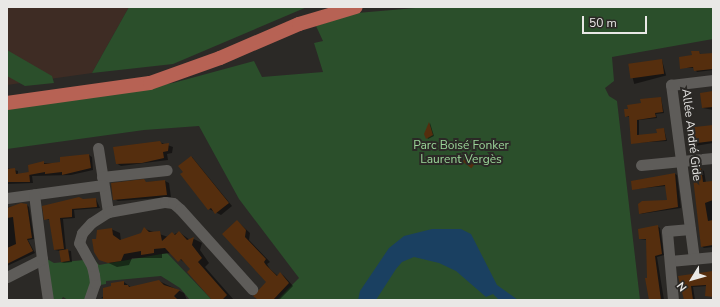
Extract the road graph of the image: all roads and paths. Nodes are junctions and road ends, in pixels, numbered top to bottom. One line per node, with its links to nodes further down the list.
1 (356, 7): 2 (main road)
2 (175, 74): 4 (main road); 5 (main road)
3 (713, 80): 8 (street, Allée André Gide)
4 (7, 94)
5 (7, 103)
6 (98, 148): 11 (street)
7 (713, 158): 8 (street)
8 (681, 162): 9 (street); 15 (street, Allée André Gide)
9 (641, 165)
10 (167, 170): 11 (street)
11 (102, 181): 12 (street); 14 (street)
12 (34, 194): 13 (street); 17 (street)
13 (7, 198)
14 (108, 212): 21 (street); 23 (street)
15 (690, 229): 18 (street, Allée André Gide); 19 (street)
16 (713, 257): 18 (street)
17 (42, 259): 20 (street); 22 (street)
18 (694, 259): 19 (street)
19 (670, 261): 24 (street)
20 (7, 277)
21 (252, 289)
22 (48, 300)
23 (89, 300)
24 (673, 300)

